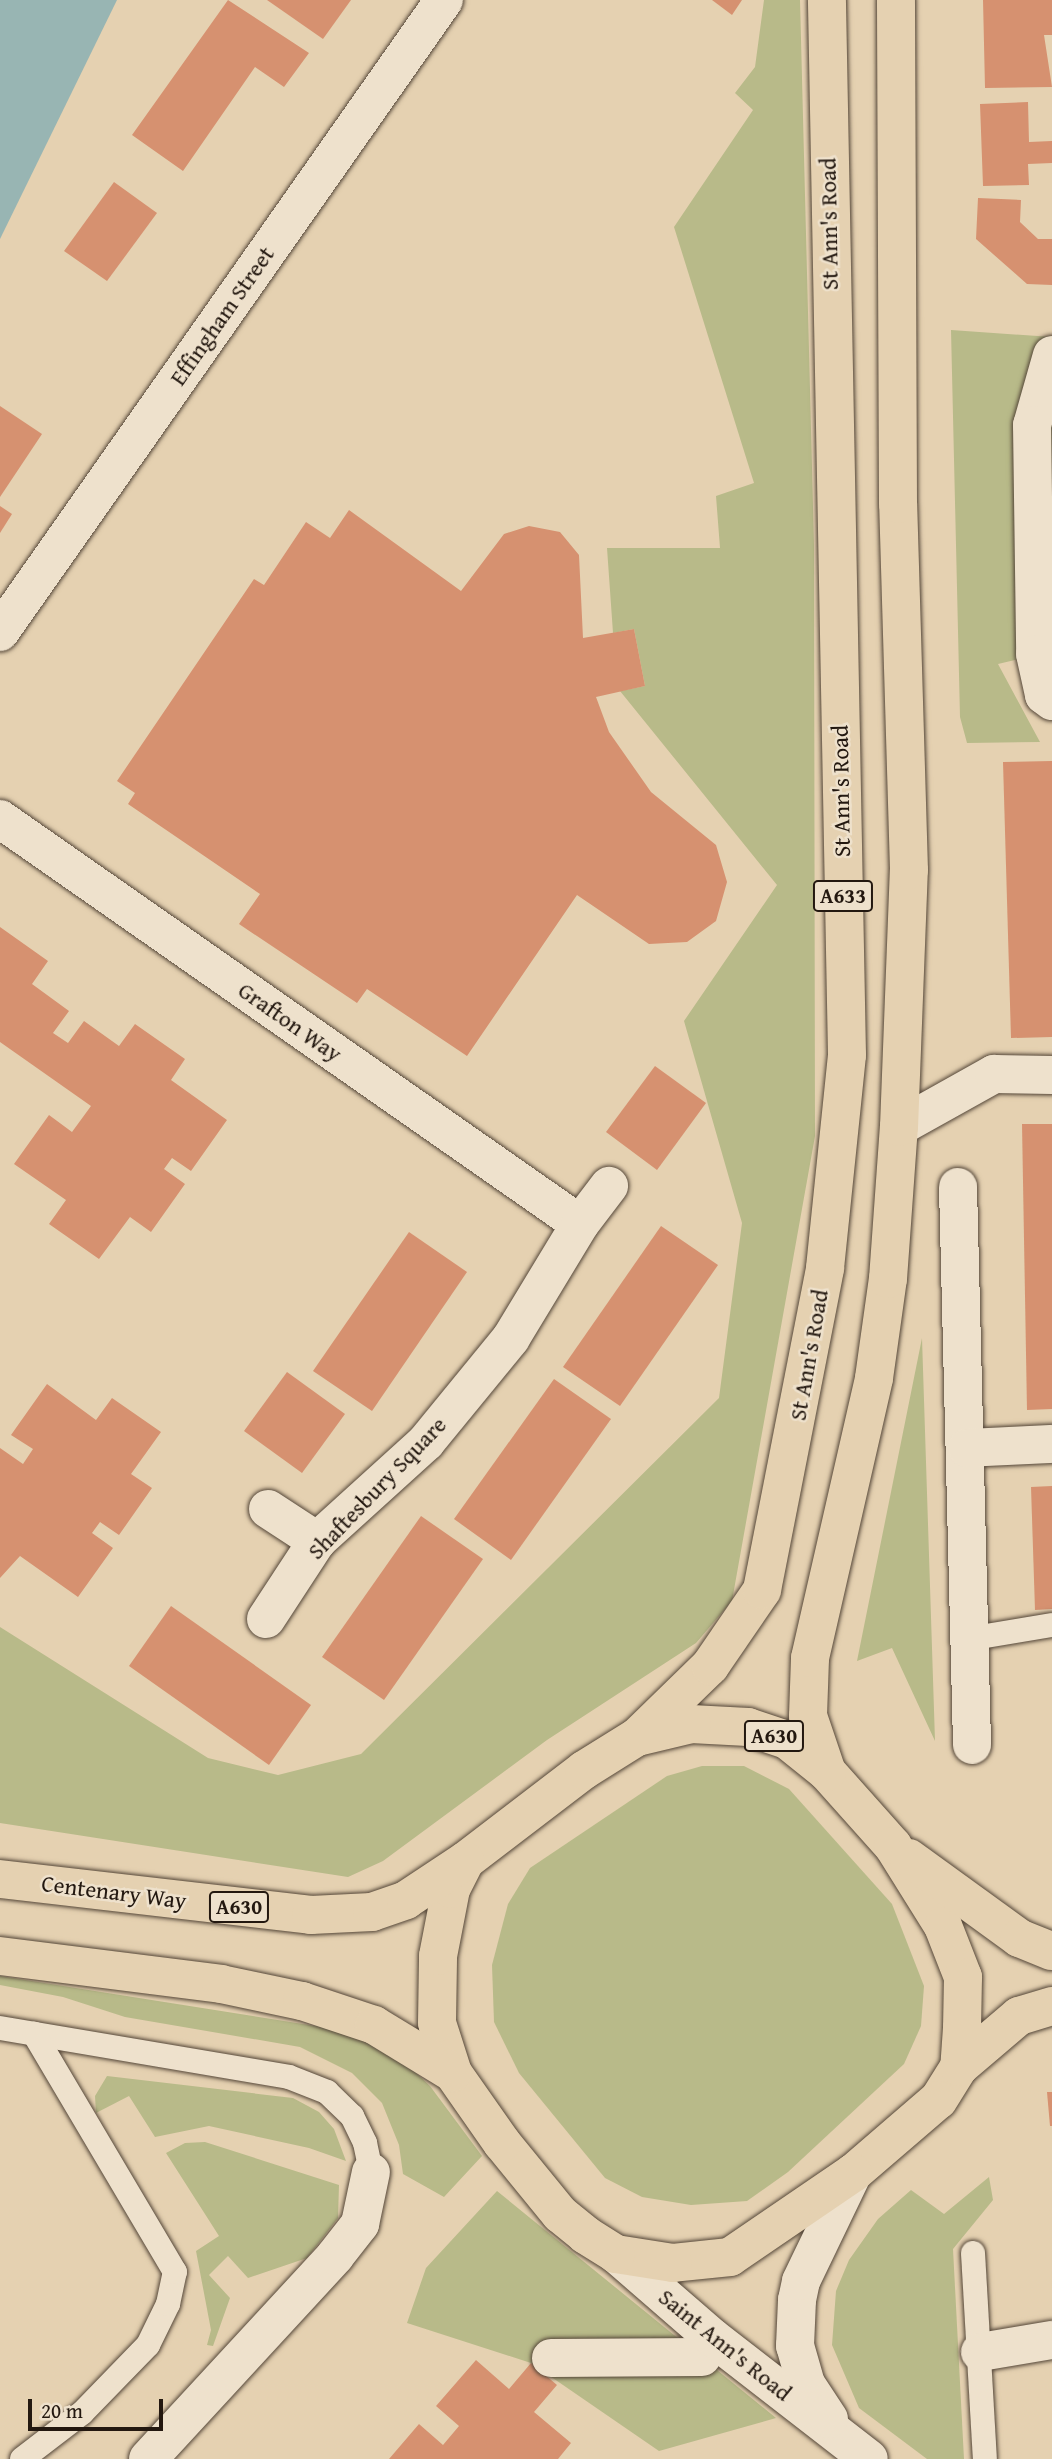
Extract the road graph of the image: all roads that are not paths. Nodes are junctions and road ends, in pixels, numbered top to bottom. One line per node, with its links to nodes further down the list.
1 (444, 0): 5 (street, Effingham Street)
2 (827, 0): 20 (main road, St Ann's Road / A633)
3 (896, 0): 9 (main road, A633)
4 (1052, 355): 6 (street)
5 (0, 632)
6 (1052, 701)
7 (0, 819): 12 (street, Grafton Way)
8 (1052, 1075): 9 (street)
9 (899, 1127): 22 (main road, A633)
10 (609, 1186): 12 (street, Shaftesbury Square)
11 (958, 1187): 14 (street)
12 (580, 1224): 16 (street, Shaftesbury Square)
13 (1052, 1444): 14 (street)
14 (967, 1448): 19 (street)
15 (268, 1509): 16 (street)
16 (317, 1541): 17 (street, Shaftesbury Square)
17 (266, 1619)
18 (1052, 1625): 19 (lane)
19 (968, 1639): 21 (street)
20 (637, 1737): 22 (main road, A630); 24 (main road, A630)
21 (972, 1745)
22 (827, 1772): 23 (main road, A630)
23 (893, 1846): 26 (main road, A630); 31 (main road, A630)
24 (465, 1861): 25 (main road, Centenary Way / A630); 32 (main road, A630)
25 (0, 1879)
26 (1052, 1951)
27 (0, 1956): 32 (main road, A630)
28 (1052, 2006): 31 (main road, A630)
29 (0, 2028): 30 (lane)
30 (34, 2034): 33 (lane); 42 (lane)
31 (959, 2067): 34 (main road, A630)
32 (453, 2073): 36 (main road, A630)
33 (371, 2172): 43 (street)
34 (853, 2173): 36 (main road, A630); 41 (street, Saint Ann's Road)
35 (973, 2253): 38 (lane)
36 (616, 2254): 41 (street, Saint Ann's Road)
37 (1052, 2340): 38 (street)
38 (980, 2351): 45 (lane)
39 (702, 2357): 40 (street)
40 (551, 2358)
41 (838, 2432): 44 (street, Saint Ann's Road)
42 (22, 2459)
43 (148, 2459)
44 (869, 2459)
45 (985, 2459)

